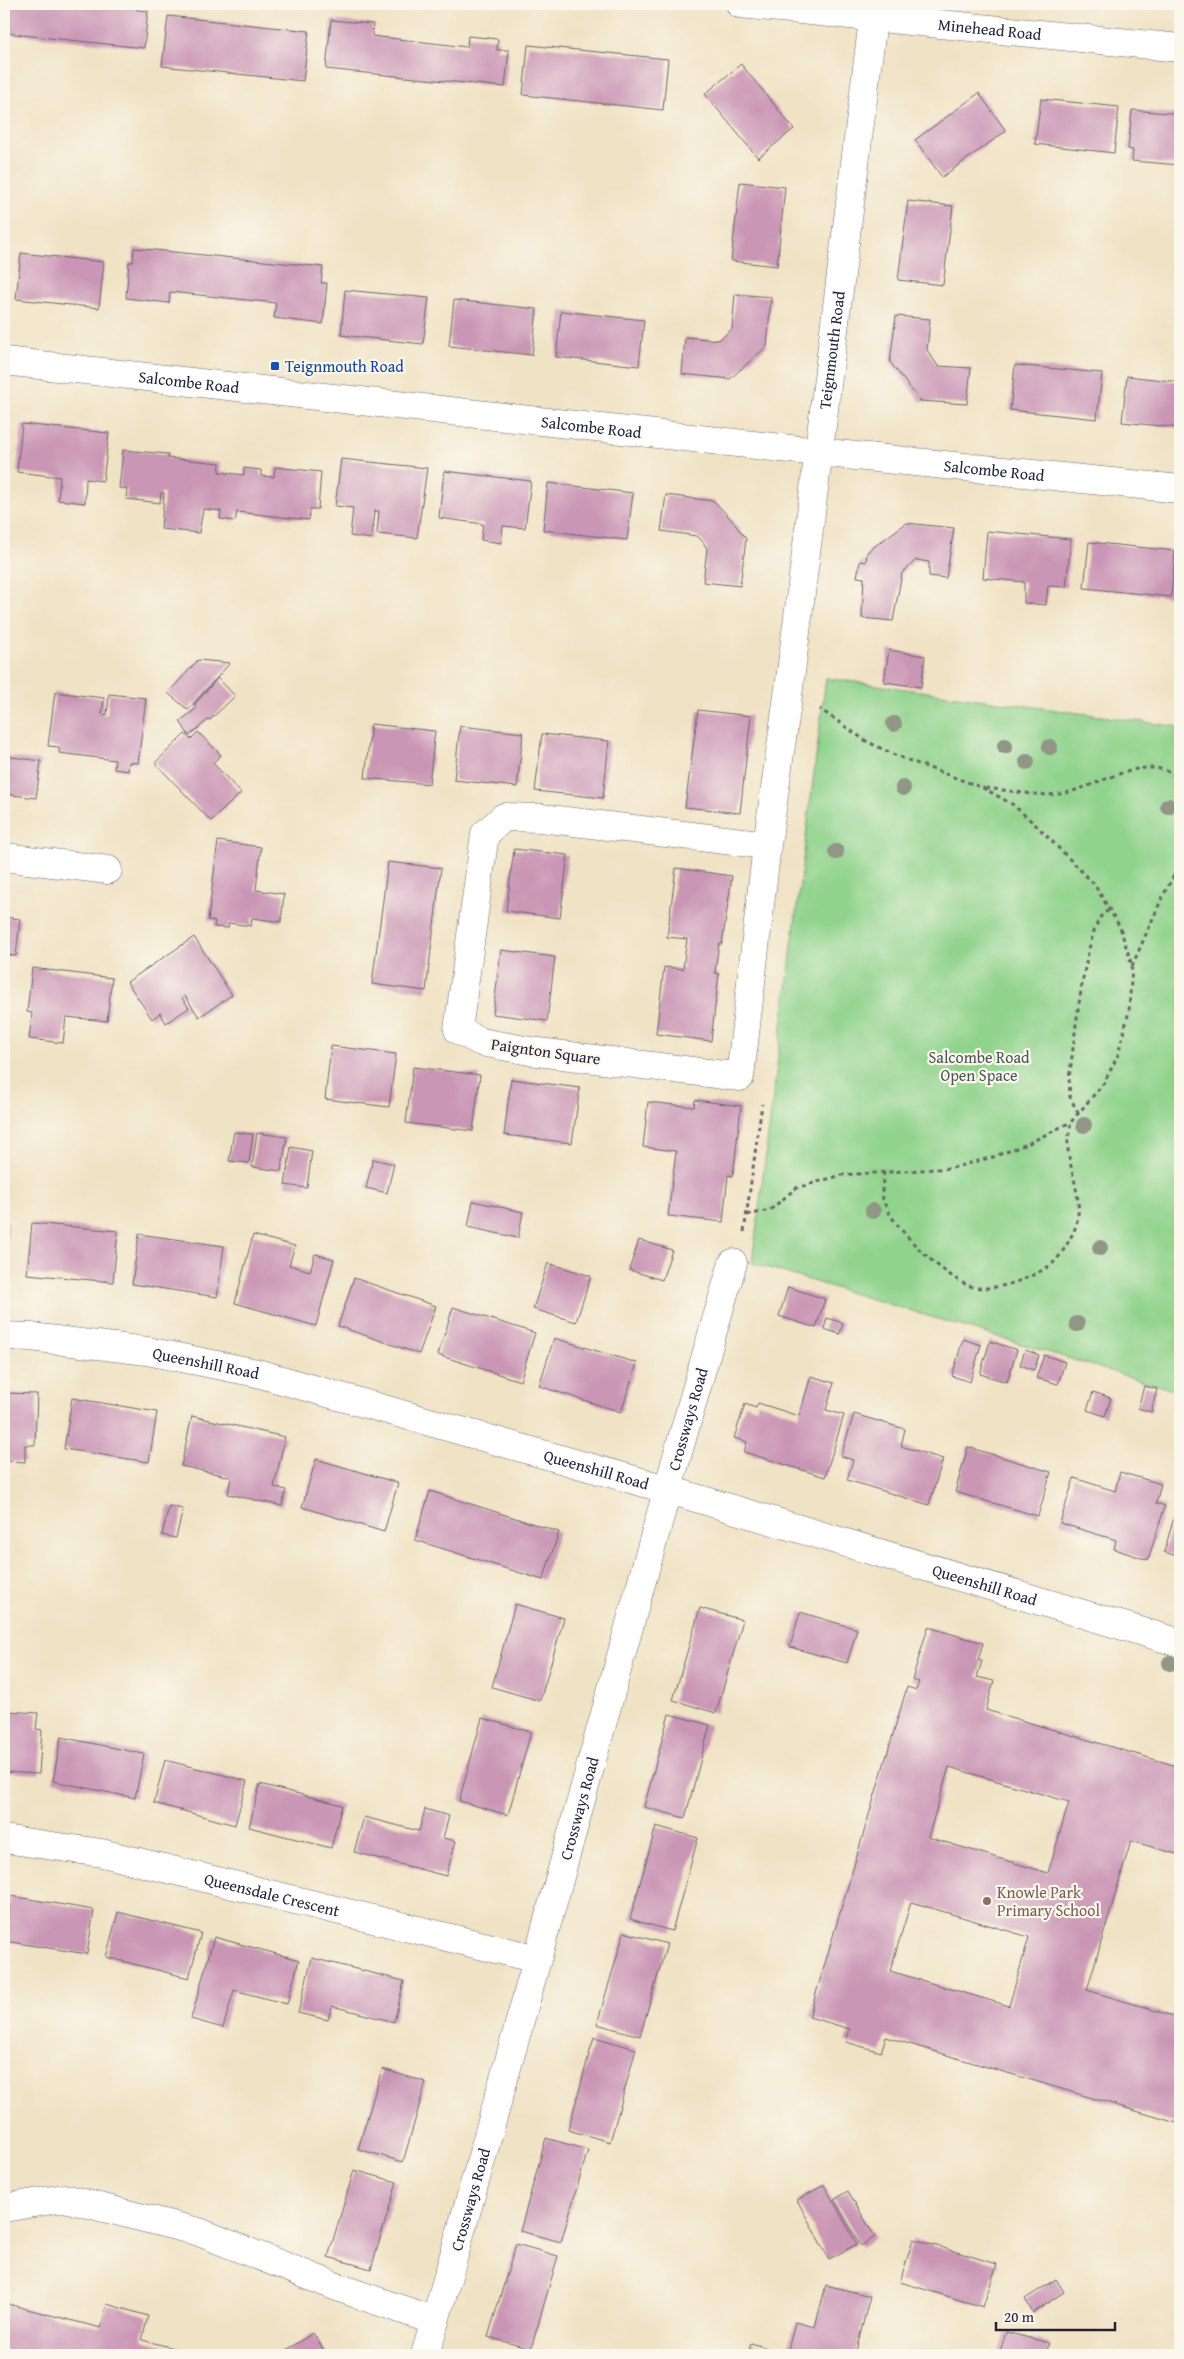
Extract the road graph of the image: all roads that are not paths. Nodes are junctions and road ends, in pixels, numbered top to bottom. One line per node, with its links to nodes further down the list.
1 (740, 4): 2 (street, Minehead Road)
2 (874, 11): 3 (street, Minehead Road); 5 (street, Teignmouth Road)
3 (1180, 48)
4 (4, 361): 5 (street, Salcombe Road)
5 (817, 452): 6 (street, Salcombe Road); 7 (street, Teignmouth Road)
6 (1180, 489)
7 (767, 845): 7 (street, Paignton Square)
8 (4, 857): 9 (street)
9 (108, 870)
10 (732, 1263): 12 (street, Crossways Road)
11 (4, 1336): 12 (street, Queenshill Road)
12 (666, 1489): 13 (street, Queenshill Road); 15 (street, Crossways Road)
13 (1180, 1643)
14 (4, 1839): 15 (street, Queensdale Crescent)
15 (537, 1959): 17 (street, Crossways Road)
16 (4, 2208): 17 (street)
17 (435, 2321): 18 (street, Crossways Road)
18 (424, 2355)

